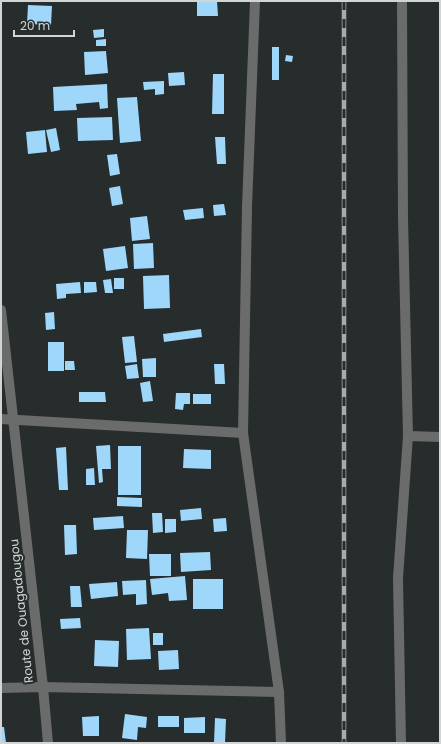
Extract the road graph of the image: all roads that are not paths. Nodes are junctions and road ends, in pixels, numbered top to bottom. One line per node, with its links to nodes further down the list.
1 (255, 1): 6 (street)
2 (402, 1): 7 (street)
3 (1, 310): 5 (street, Route de Ouagadougou)
4 (1, 419): 5 (street)
5 (12, 419): 6 (street); 9 (street, Route de Ouagadougou)
6 (244, 433): 11 (street)
7 (408, 436): 8 (street); 14 (street)
8 (440, 437)
9 (43, 687): 10 (street); 11 (street); 12 (street, Route de Ouagadougou)
10 (1, 688)
11 (279, 692): 13 (street)
12 (48, 743)
13 (281, 743)
14 (401, 743)

